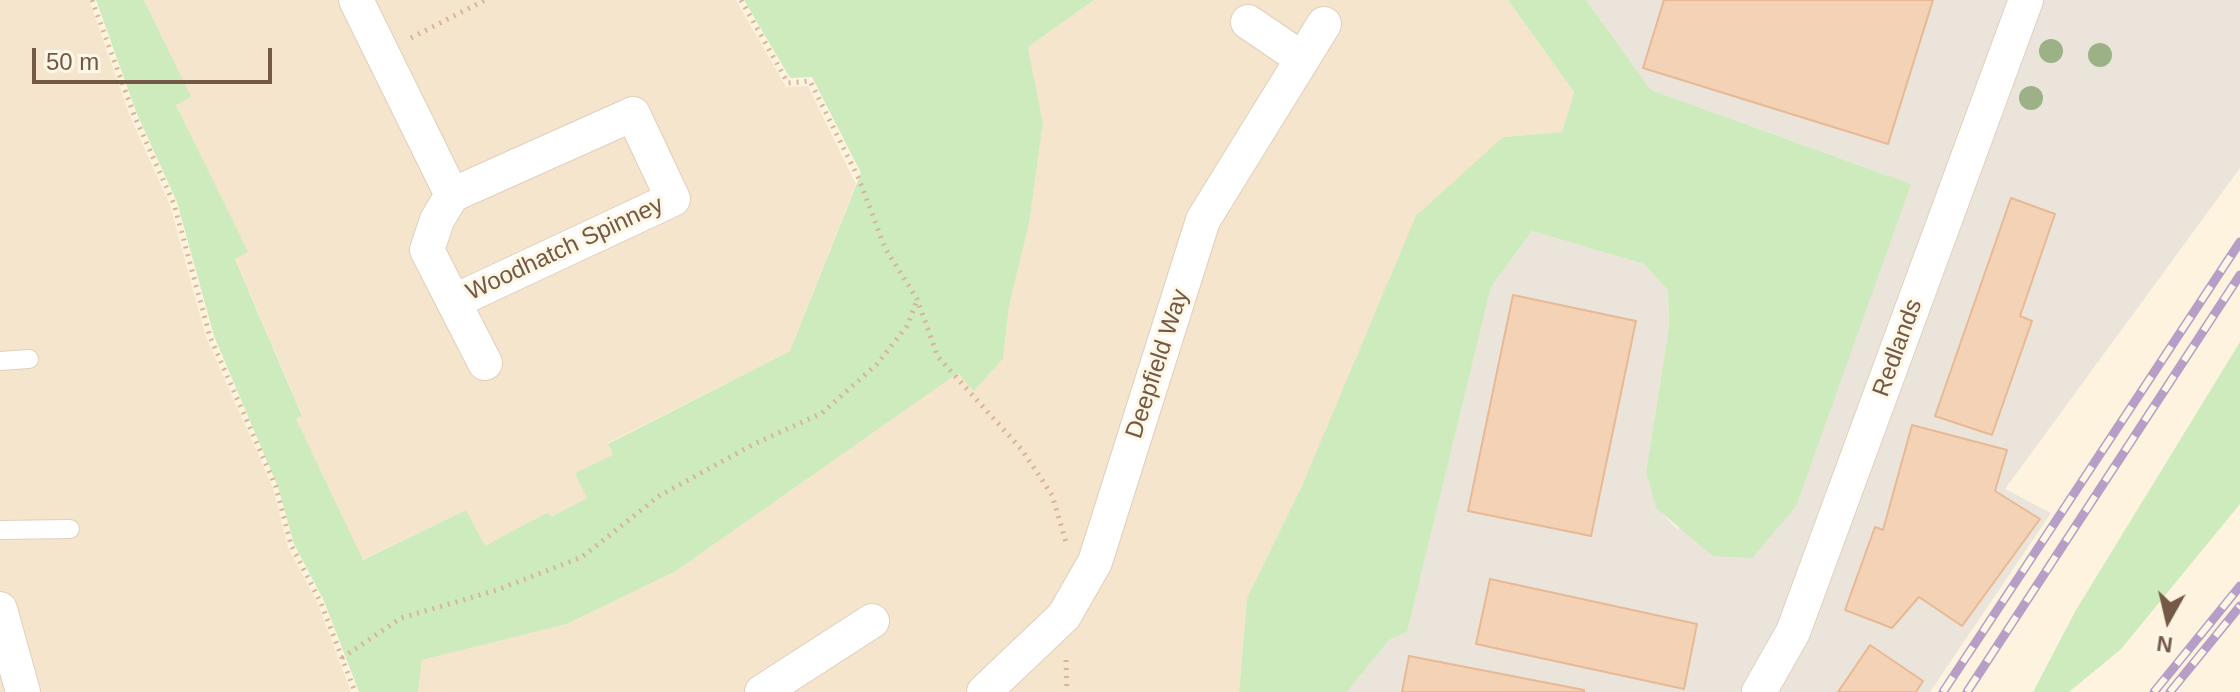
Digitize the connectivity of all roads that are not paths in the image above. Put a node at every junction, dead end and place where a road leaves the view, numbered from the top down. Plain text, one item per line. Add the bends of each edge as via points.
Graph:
1 (356, 0) edge
2 (2025, 0) edge
3 (1248, 22) dead end
4 (1324, 24) dead end
5 (1301, 58) junction
6 (452, 195) junction
7 (455, 301) junction
8 (29, 359) dead end
9 (0, 361) edge
10 (485, 363) dead end
11 (70, 529) dead end
12 (0, 530) edge
13 (0, 609) edge
14 (872, 621) dead end
15 (23, 692) edge
16 (762, 692) edge
17 (984, 692) edge
18 (1759, 692) edge

1 - 6 street
2 - 18 street, Redlands via 1793,632
3 - 5 street
4 - 5 street, Deepfield Way
5 - 17 street, Deepfield Way via 1203,220 1095,562 1064,616
6 - 7 street, Woodhatch Spinney via 427,250
6 - 7 street, Woodhatch Spinney via 633,114 673,199
7 - 10 street, Woodhatch Spinney
8 - 9 lane
11 - 12 lane
13 - 15 street
14 - 16 street

